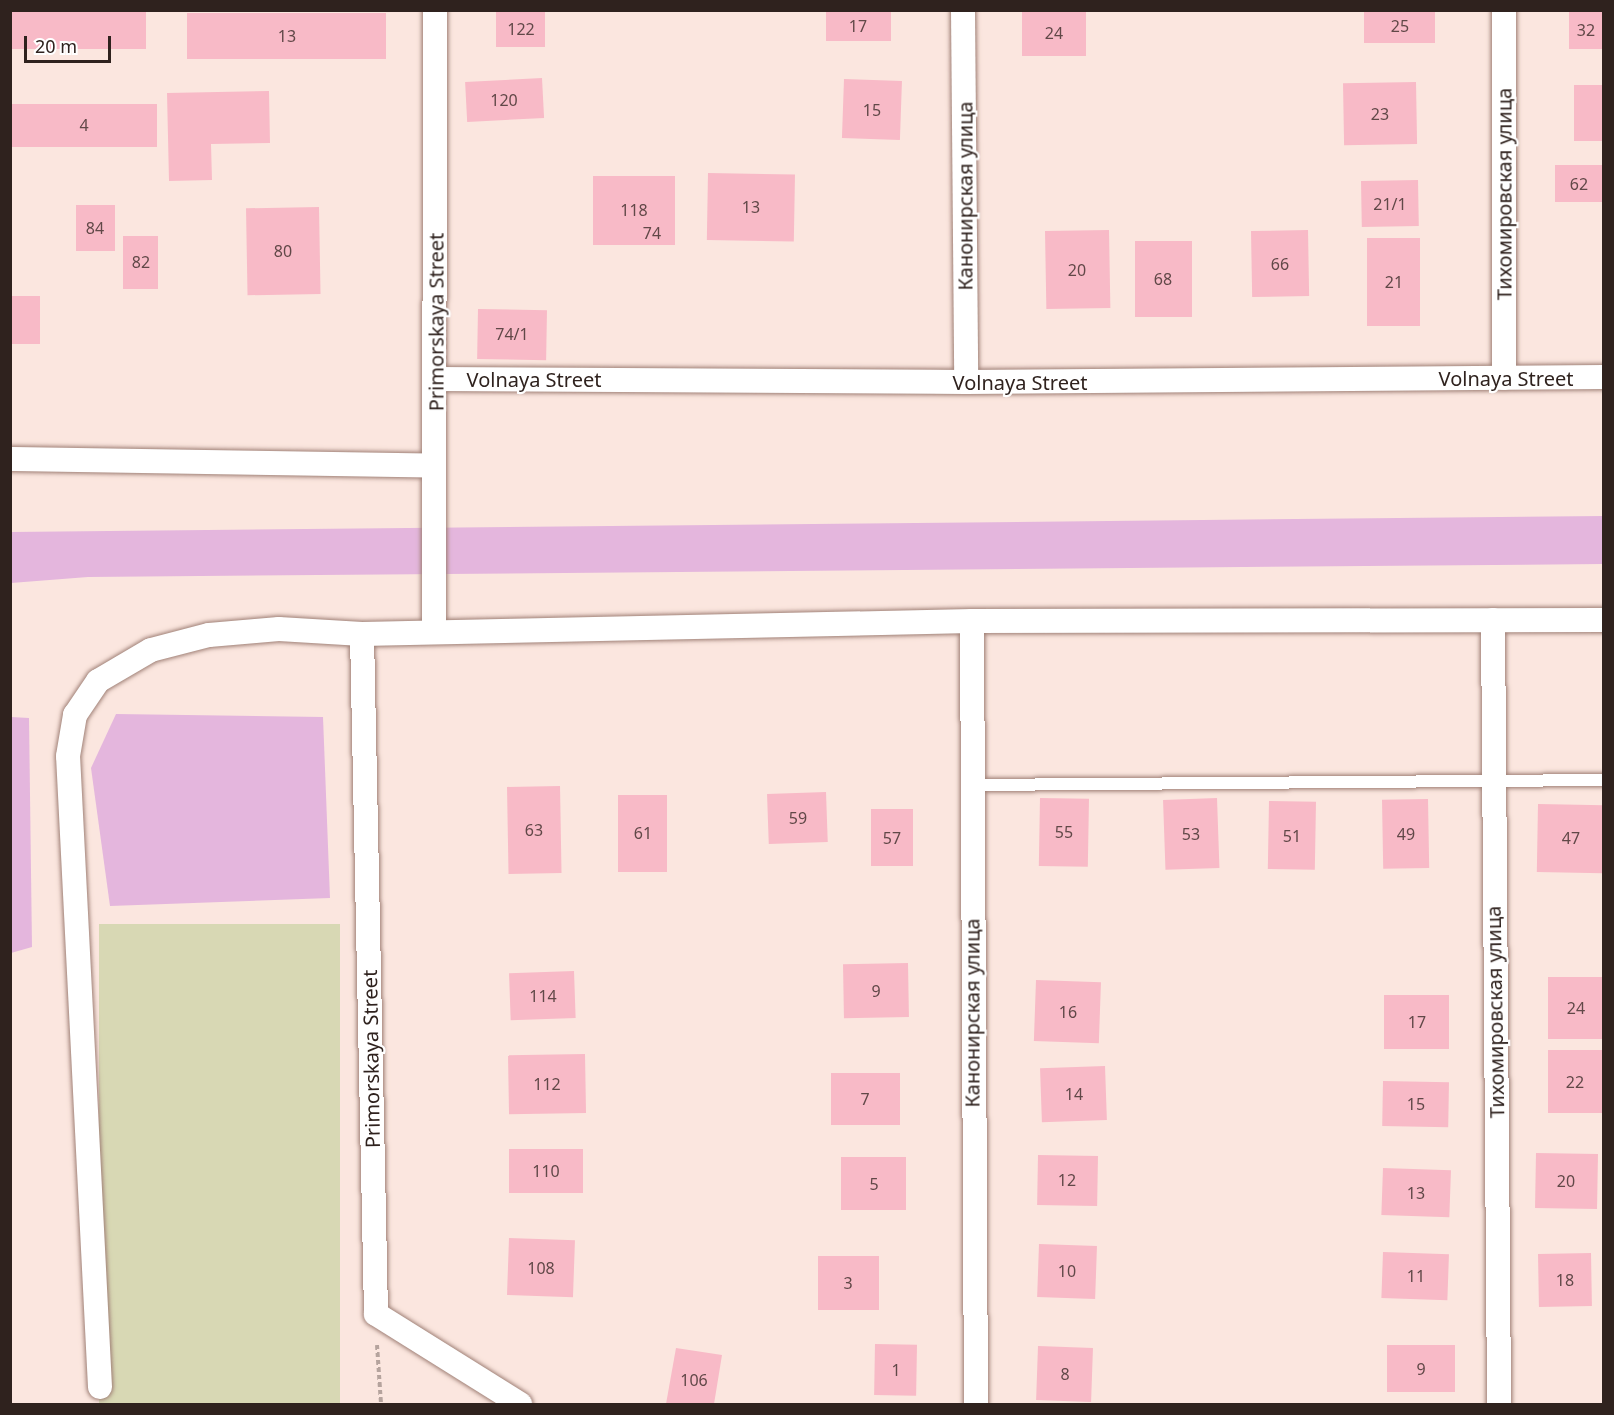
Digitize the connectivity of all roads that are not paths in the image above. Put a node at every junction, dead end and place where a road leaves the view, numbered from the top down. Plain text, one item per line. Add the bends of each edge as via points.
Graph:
1 (435, 10) edge
2 (963, 10) edge
3 (1504, 10) edge
4 (1604, 377) edge
5 (1504, 378) junction
6 (437, 379) junction
7 (966, 382) junction
8 (10, 459) edge
9 (433, 466) junction
10 (1493, 620) junction
11 (1604, 620) edge
12 (972, 621) junction
13 (434, 632) junction
14 (362, 634) junction
15 (1492, 780) junction
16 (1604, 780) edge
17 (971, 785) junction
18 (101, 1396) edge
19 (520, 1404) edge
20 (976, 1404) edge
21 (1499, 1404) edge

1 - 6 street, Primorskaya Street
2 - 7 street, Канонирская улица
3 - 5 street, Тихомировская улица
4 - 5 street, Volnaya Street
5 - 7 street, Volnaya Street
6 - 7 street, Volnaya Street
6 - 9 street, Primorskaya Street
8 - 9 street
9 - 13 street, Primorskaya Street
10 - 11 street
10 - 12 street
10 - 15 street, Тихомировская улица
12 - 13 street
12 - 17 street, Канонирская улица
13 - 14 street
14 - 18 street via 267,630 208,635 151,650 98,681 75,715 68,756
14 - 19 street, Primorskaya Street via 376,1314
15 - 16 lane
15 - 17 lane
15 - 21 street, Тихомировская улица
17 - 20 street, Канонирская улица

